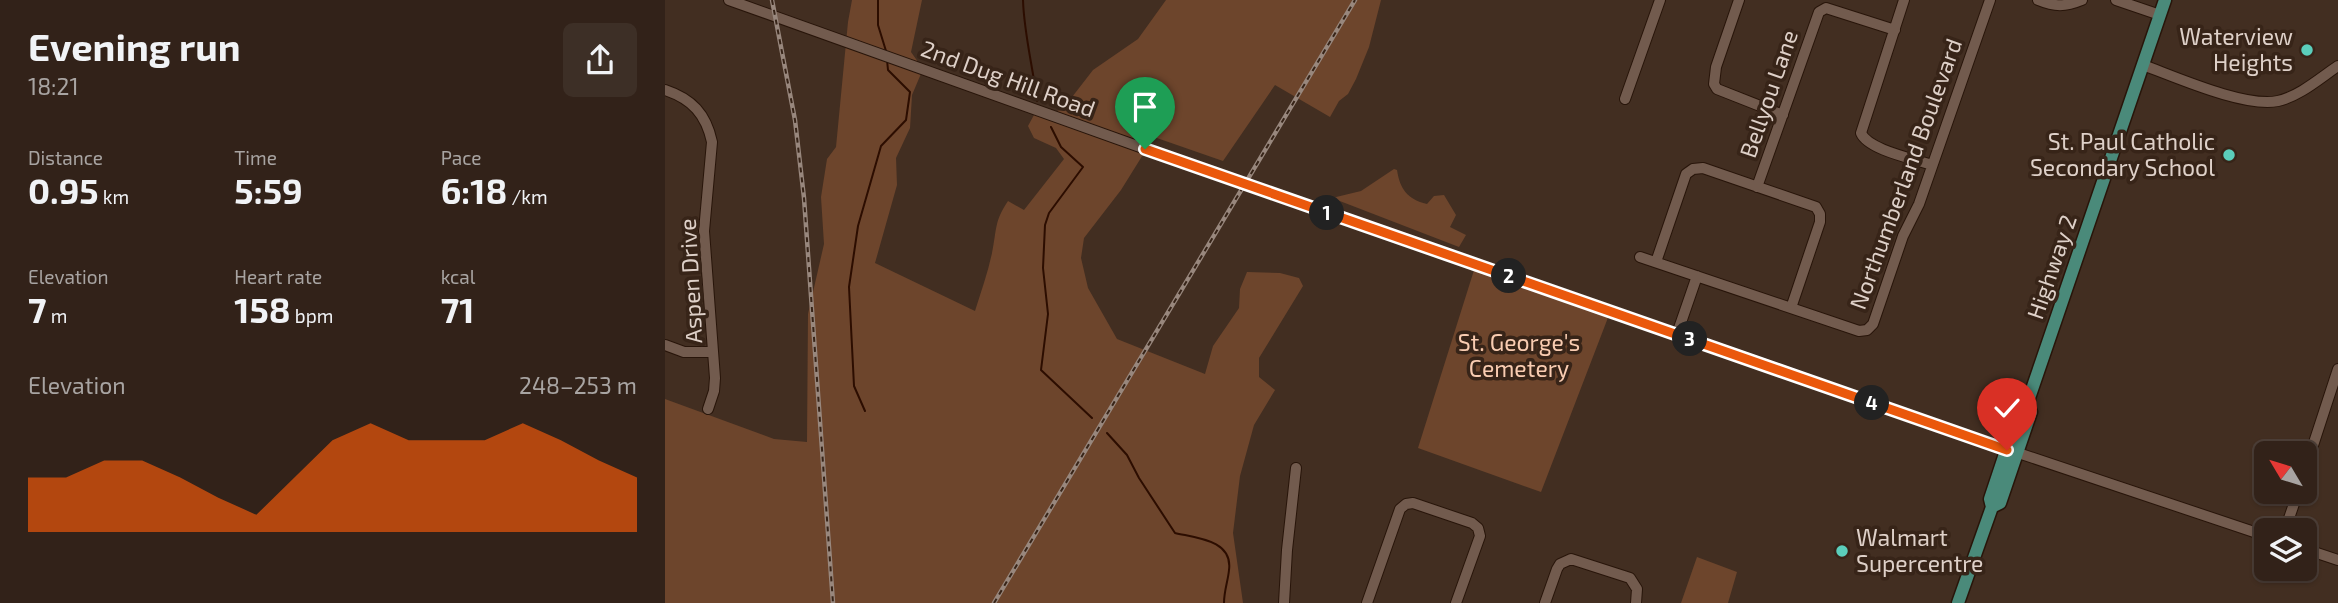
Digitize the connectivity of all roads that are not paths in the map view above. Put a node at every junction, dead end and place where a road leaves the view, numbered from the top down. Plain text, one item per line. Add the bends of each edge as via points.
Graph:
1 (729, 0) edge
2 (1660, 0) edge
3 (1739, 0) edge
4 (1903, 0) edge
5 (1990, 0) edge
6 (2038, 0) edge
7 (2082, 0) edge
8 (2116, 0) edge
9 (2165, 0) edge
10 (2160, 15) junction
11 (1895, 30) junction
12 (2143, 65) junction
13 (2338, 66) edge
14 (665, 90) edge
15 (1625, 99) dead end
16 (1783, 115) junction
17 (1932, 165) junction
18 (1757, 187) junction
19 (1640, 257) dead end
20 (1655, 262) junction
21 (1697, 276) junction
22 (1791, 308) junction
23 (1677, 334) junction
24 (665, 345) edge
25 (713, 352) junction
26 (2338, 369) edge
27 (708, 409) dead end
28 (2314, 441) edge
29 (2012, 452) junction
30 (1296, 468) dead end
31 (2254, 532) edge
32 (2317, 553) edge
33 (2338, 560) edge
34 (1284, 603) edge
35 (1367, 603) edge
36 (1456, 603) edge
37 (1545, 603) edge
38 (1636, 603) edge
39 (1958, 603) edge

1 - 23 street, 2nd Dug Hill Road
2 - 15 street
3 - 16 street via 1714,84
4 - 11 street
5 - 17 street, Northumberland Boulevard
6 - 7 street via 2055,7
8 - 10 street
9 - 10 main road, Highway 2
10 - 12 main road, Highway 2
11 - 16 street, Bellyou Lane via 1822,8
11 - 17 street via 1861,133 1874,146
12 - 13 street via 2259,102 2275,102 2298,93
12 - 29 main road, Highway 2 via 2027,404 2031,412
14 - 25 street, Aspen Drive via 696,106 712,142 704,231
16 - 18 street, Bellyou Lane
17 - 22 street, Northumberland Boulevard via 1873,324 1859,331
18 - 20 street via 1703,169 1686,174
18 - 22 street via 1816,208 1820,214
19 - 20 street, Northumberland Boulevard
20 - 21 street, Northumberland Boulevard
21 - 22 street, Northumberland Boulevard
21 - 23 street
23 - 29 street, 2nd Dug Hill Road
24 - 25 street via 684,352
25 - 27 street, Aspen Drive via 714,391
26 - 28 street
29 - 31 street, 2nd Dug Hill Road
29 - 39 main road, Highway 2 via 2000,503 1992,507
30 - 34 street
32 - 33 street
35 - 36 street via 1401,509 1413,503 1478,528 1480,536
37 - 38 street via 1557,569 1571,559 1630,579 1637,589

